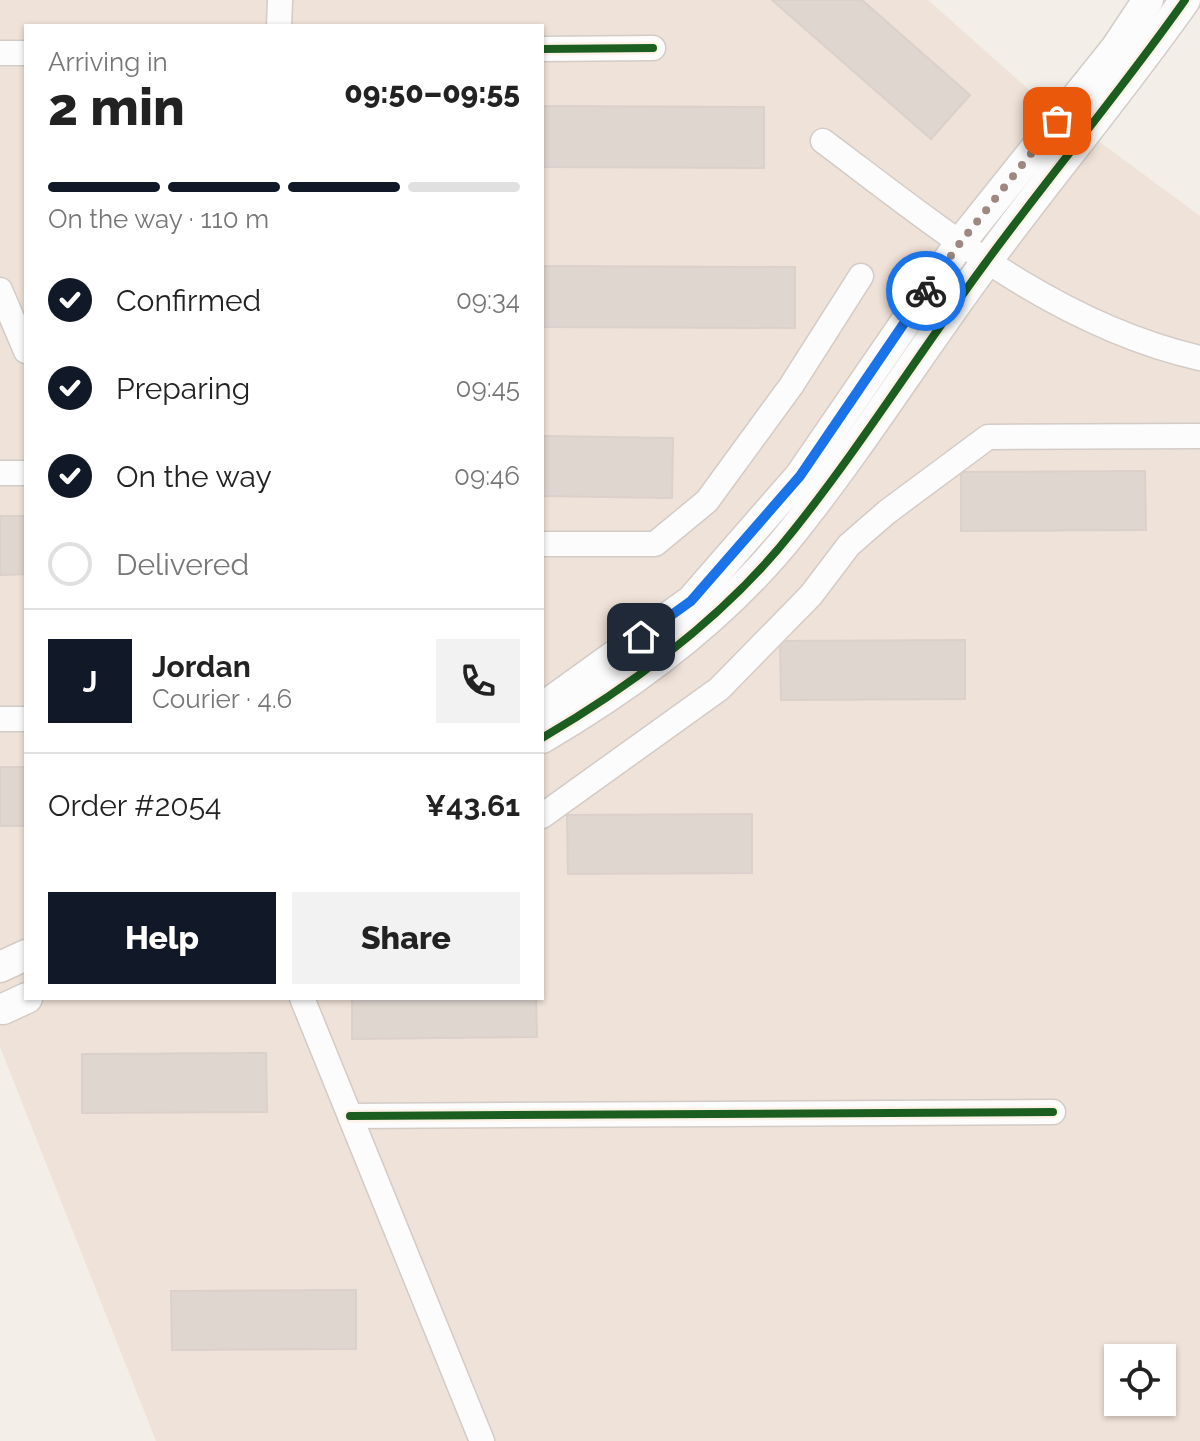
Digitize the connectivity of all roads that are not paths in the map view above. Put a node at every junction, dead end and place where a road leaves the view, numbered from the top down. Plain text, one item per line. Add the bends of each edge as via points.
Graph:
1 (280, 0) edge
2 (1148, 0) edge
3 (1185, 0) edge
4 (279, 24) edge
5 (653, 48) dead end
6 (544, 49) edge
7 (0, 53) edge
8 (24, 53) edge
9 (823, 141) dead end
10 (960, 243) junction
11 (985, 263) junction
12 (861, 276) dead end
13 (0, 290) edge
14 (24, 346) edge
15 (1200, 358) edge
16 (1200, 436) edge
17 (0, 473) edge
18 (24, 473) edge
19 (544, 544) edge
20 (544, 707) edge
21 (0, 719) edge
22 (24, 719) edge
23 (544, 737) edge
24 (544, 815) edge
25 (24, 956) edge
26 (0, 967) edge
27 (303, 1000) edge
28 (1053, 1112) dead end
29 (350, 1116) junction
30 (482, 1441) edge

1 - 4 street
2 - 10 street via 1116,48
3 - 11 street
5 - 6 street
7 - 8 street
9 - 10 street
10 - 11 street
10 - 20 street via 800,476 691,601
11 - 15 street via 1035,293 1161,349
11 - 23 street via 793,532 736,594 672,649
12 - 19 street via 791,386 707,501 655,544
13 - 14 street
16 - 24 street via 988,437 849,545 811,595 719,689
17 - 18 street
21 - 22 street
25 - 26 street
27 - 29 street
28 - 29 street
29 - 30 street

